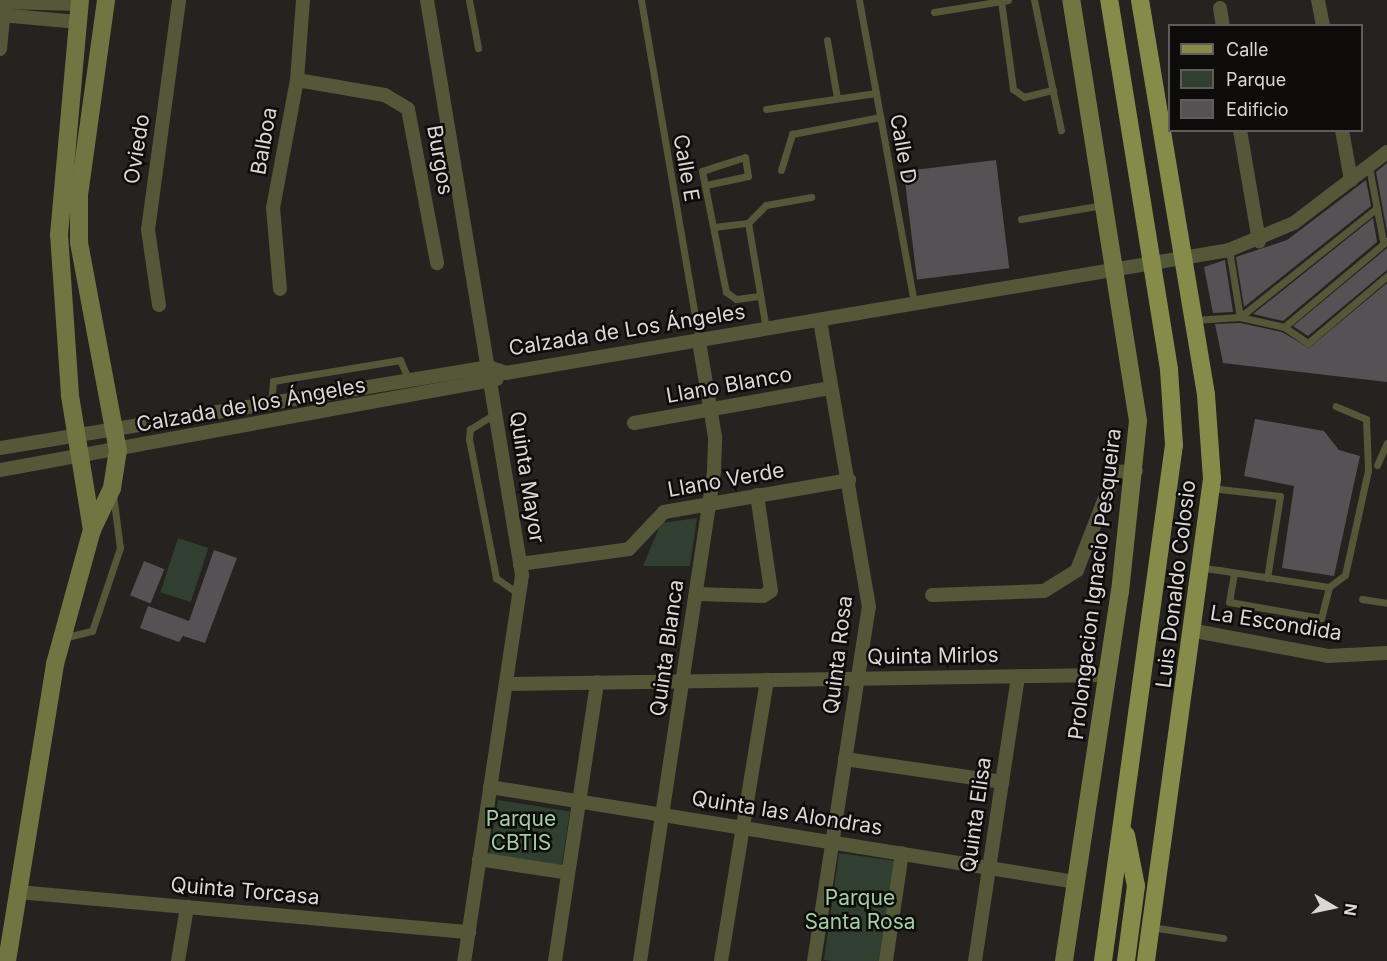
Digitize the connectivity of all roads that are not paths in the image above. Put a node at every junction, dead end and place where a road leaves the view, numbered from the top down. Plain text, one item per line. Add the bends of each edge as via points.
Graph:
1 (106, 0) edge
2 (179, 0) edge
3 (303, 0) edge
4 (427, 0) edge
5 (469, 0) edge
6 (641, 0) edge
7 (859, 0) edge
8 (1034, 0) edge
9 (1071, 0) edge
10 (1109, 0) edge
11 (1140, 0) edge
12 (1318, 0) edge
13 (3, 1) edge
14 (1004, 1) edge
15 (1220, 8) dead end
16 (80, 9) edge
17 (934, 12) dead end
18 (2, 16) edge
19 (1222, 24) edge
20 (1323, 24) edge
21 (827, 40) dead end
22 (478, 48) dead end
23 (0, 49) edge
24 (75, 65) junction
25 (98, 69) junction
26 (297, 80) junction
27 (1053, 90) junction
28 (876, 93) junction
29 (837, 99) junction
30 (766, 109) dead end
31 (880, 117) junction
32 (1061, 130) dead end
33 (1240, 132) edge
34 (1342, 132) edge
35 (1387, 152) edge
36 (1369, 166) junction
37 (781, 170) dead end
38 (1351, 180) junction
39 (706, 186) junction
40 (811, 197) dead end
41 (1106, 204) junction
42 (1377, 208) junction
43 (1021, 219) dead end
44 (748, 223) junction
45 (714, 227) junction
46 (1259, 241) junction
47 (1385, 241) edge
48 (1229, 250) junction
49 (1185, 259) junction
50 (437, 263) dead end
51 (1152, 264) junction
52 (1117, 270) junction
53 (1387, 276) edge
54 (280, 289) dead end
55 (760, 296) junction
56 (914, 304) junction
57 (159, 305) dead end
58 (1240, 317) junction
59 (820, 320) junction
60 (1194, 320) junction
61 (1284, 327) junction
62 (766, 329) junction
63 (699, 340) junction
64 (489, 367) junction
65 (506, 373) junction
66 (409, 380) junction
67 (491, 383) junction
68 (831, 388) junction
69 (272, 404) junction
70 (1336, 406) dead end
71 (710, 410) junction
72 (495, 413) junction
73 (634, 423) dead end
74 (115, 430) junction
75 (76, 437) junction
76 (1387, 443) edge
77 (0, 448) edge
78 (118, 451) junction
79 (79, 459) junction
80 (1377, 465) junction
81 (1387, 465) edge
82 (0, 470) edge
83 (1368, 470) junction
84 (1136, 471) junction
85 (849, 480) junction
86 (112, 488) junction
87 (1211, 488) junction
88 (757, 495) junction
89 (710, 502) junction
90 (92, 530) junction
91 (520, 564) junction
92 (1203, 568) junction
93 (1234, 573) junction
94 (1267, 578) junction
95 (1329, 587) junction
96 (696, 594) junction
97 (520, 595) junction
98 (932, 595) dead end
99 (1362, 598) dead end
100 (1387, 603) edge
101 (1195, 631) junction
102 (60, 638) junction
103 (1387, 653) edge
104 (1108, 675) junction
105 (1018, 676) junction
106 (858, 679) junction
107 (684, 680) junction
108 (767, 680) junction
109 (597, 682) junction
110 (507, 684) junction
111 (845, 759) junction
112 (1002, 782) junction
113 (490, 788) junction
114 (579, 802) junction
115 (664, 815) junction
116 (1124, 825) junction
117 (743, 828) junction
118 (832, 842) junction
119 (902, 853) junction
120 (479, 859) junction
121 (989, 867) junction
122 (568, 873) junction
123 (1076, 882) junction
124 (18, 892) junction
125 (186, 908) junction
126 (1151, 927) junction
127 (469, 932) junction
128 (1223, 938) dead end
129 (7, 961) edge
130 (178, 961) edge
131 (464, 961) edge
132 (555, 961) edge
133 (640, 961) edge
134 (721, 961) edge
135 (814, 961) edge
136 (886, 961) edge
137 (975, 961) edge
138 (1064, 961) edge
139 (1103, 961) edge
140 (1126, 961) edge
141 (1146, 961) edge

1 - 25 street
2 - 57 street, Oviedo via 148,230
3 - 26 street, Balboa
4 - 64 street, Quinta Mayor
5 - 22 lane
6 - 63 lane, Calle E
7 - 28 lane, Calle D
8 - 27 lane
9 - 41 street, Prolongacion Ignacio Pesqueira
10 - 51 main road, Luis Donaldo Colosio
11 - 49 main road, Luis Donaldo Colosio
12 - 20 street
13 - 16 street
13 - 18 street
14 - 17 lane
14 - 27 lane via 1013,90 1024,97
15 - 19 street
16 - 18 street
16 - 24 street
18 - 23 street
21 - 29 lane
24 - 25 street
24 - 75 street via 59,235
25 - 74 street via 78,195 78,243 92,336
26 - 50 street, Burgos via 386,95 408,109
26 - 54 street, Balboa via 273,208
27 - 32 lane
28 - 29 lane
28 - 31 lane, Calle D
29 - 30 lane
31 - 37 lane via 792,134
31 - 56 lane, Calle D
33 - 46 street
34 - 38 street
35 - 36 street, Calzada de Los Ángeles
36 - 38 street, Calzada de Los Ángeles
36 - 42 lane
38 - 46 street, Calzada de Los Ángeles via 1294,223
39 - 39 lane via 703,168 745,157 748,176
39 - 45 lane
40 - 44 lane via 766,205
41 - 43 lane
41 - 52 street, Prolongacion Ignacio Pesqueira
42 - 47 lane
42 - 58 lane
44 - 45 lane
44 - 55 lane
45 - 55 lane via 726,292 736,299
46 - 48 street, Calzada de Los Ángeles
47 - 61 lane
48 - 49 street, Calzada de Los Ángeles
48 - 58 lane
49 - 51 street, Calzada de Los Ángeles
49 - 60 main road, Luis Donaldo Colosio
51 - 52 street, Calzada de Los Ángeles
51 - 116 main road, Luis Donaldo Colosio via 1174,445
52 - 56 street, Calzada de Los Ángeles
52 - 84 street, Prolongacion Ignacio Pesqueira via 1136,395
53 - 61 lane via 1308,343
55 - 62 lane
56 - 59 street, Calzada de Los Ángeles
58 - 60 lane
58 - 61 lane
59 - 62 street, Calzada de Los Ángeles
59 - 68 street, Quinta Rosa
60 - 87 main road, Luis Donaldo Colosio via 1211,436
62 - 63 street, Calzada de Los Ángeles
63 - 65 street, Calzada de Los Ángeles
63 - 71 street, Quinta Blanca
64 - 65 street, Calzada de Los Ángeles
64 - 66 street, Calzada de Los Ángeles
64 - 67 street, Quinta Mayor
65 - 67 street, Calzada de los Ángeles
66 - 69 street, Calzada de Los Ángeles
66 - 69 lane via 400,360 273,381
67 - 72 street, Quinta Mayor
67 - 78 street, Calzada de los Ángeles
68 - 71 street, Llano Blanco
68 - 85 street, Quinta Rosa
69 - 74 street, Calzada de Los Ángeles
70 - 83 lane via 1366,419
71 - 73 street, Llano Blanco
71 - 89 street, Quinta Blanca via 715,456
72 - 91 street, Quinta Mayor
72 - 97 lane via 470,429 469,439 496,578
74 - 75 street, Calzada de Los Ángeles
74 - 78 street
75 - 77 street
75 - 79 street
76 - 80 lane
78 - 79 street, Calzada de los Ángeles
78 - 86 street
79 - 82 street, Calzada de los Ángeles
79 - 90 street
80 - 81 lane
80 - 83 lane
83 - 95 lane via 1345,575
84 - 98 street via 1114,472 1077,570 1044,591
84 - 104 street, Prolongacion Ignacio Pesqueira
85 - 88 street, Llano Verde
85 - 106 street, Quinta Rosa via 869,597
86 - 90 street
86 - 102 lane via 120,548 92,631
87 - 92 main road, Luis Donaldo Colosio
87 - 94 lane via 1280,496
88 - 89 street, Llano Verde
88 - 96 street via 771,591 763,596
89 - 91 street, Llano Verde via 659,514 628,549
89 - 96 street, Quinta Blanca
90 - 102 street
91 - 97 street, Quinta Mayor
92 - 93 lane
92 - 101 main road, Luis Donaldo Colosio
93 - 94 lane
93 - 95 lane via 1229,602 1321,618
94 - 95 lane
96 - 107 street, Quinta Blanca
97 - 110 street, Quinta Mayor
99 - 100 lane
101 - 103 street, La Escondida via 1328,656
101 - 126 main road, Luis Donaldo Colosio
102 - 124 street
104 - 105 street, Quinta Mirlos
104 - 123 street, Prolongacion Ignacio Pesqueira
105 - 106 street, Quinta Mirlos
105 - 112 street, Quinta Elisa
106 - 108 street, Quinta Mirlos
106 - 111 street, Quinta Rosa
107 - 108 street, Quinta Mirlos
107 - 109 street, Quinta Mirlos
107 - 115 street, Quinta Blanca
108 - 117 street
109 - 110 street, Quinta Mirlos
109 - 114 street
110 - 113 street, Quinta Mayor
111 - 112 street
111 - 118 street, Quinta Rosa
112 - 121 street, Quinta Elisa
113 - 114 street, Quinta las Alondras
113 - 120 street, Quinta Mayor
114 - 115 street, Quinta las Alondras
114 - 122 street
115 - 117 street, Quinta las Alondras
115 - 133 street, Quinta Blanca
116 - 139 main road, Luis Donaldo Colosio
116 - 140 main road via 1136,886
117 - 118 street, Quinta las Alondras
117 - 134 street
118 - 119 street, Quinta las Alondras
118 - 135 street, Quinta Rosa
119 - 121 street, Quinta las Alondras
119 - 136 street
120 - 122 street
120 - 127 street, Quinta Mayor
121 - 123 street, Quinta las Alondras
121 - 137 street, Quinta Elisa
122 - 132 street
123 - 138 street, Prolongacion Ignacio Pesqueira
124 - 125 street, Quinta Torcasa
124 - 129 street
125 - 127 street, Quinta Torcasa
125 - 130 street
126 - 128 lane
126 - 141 main road, Luis Donaldo Colosio
127 - 131 street, Quinta Mayor

